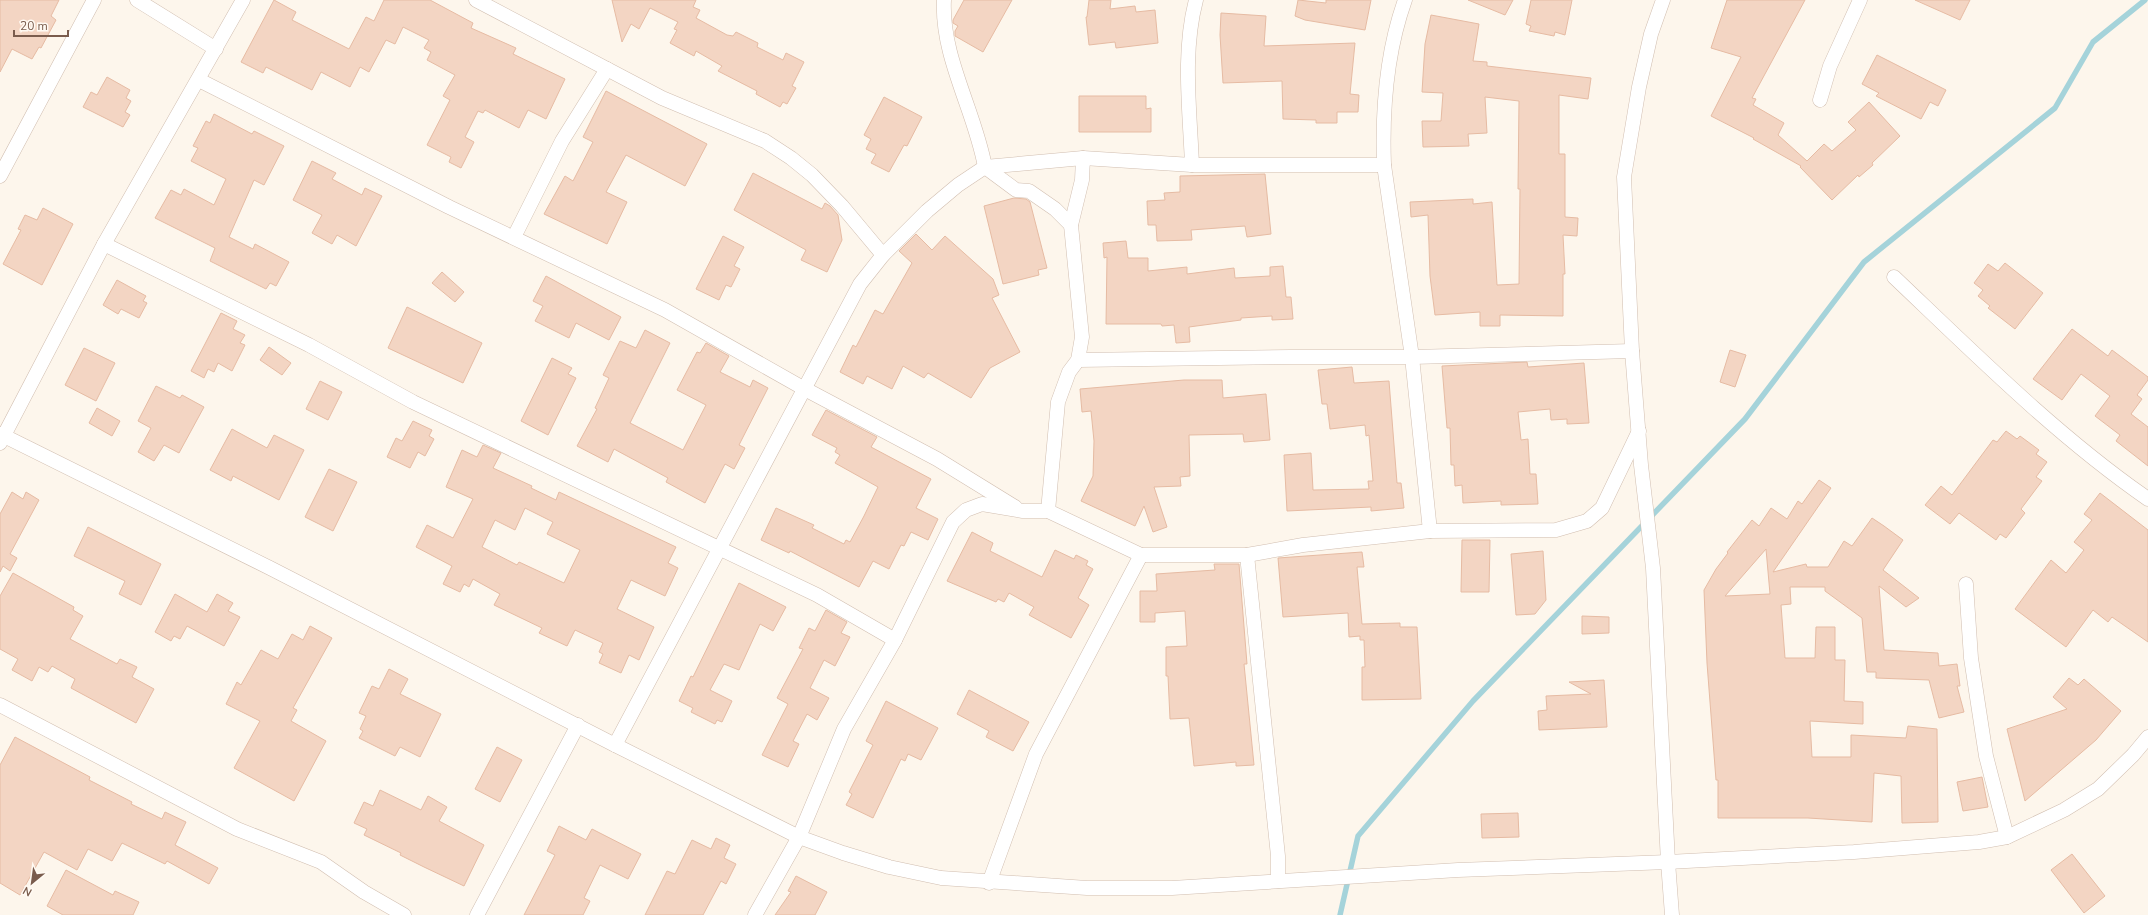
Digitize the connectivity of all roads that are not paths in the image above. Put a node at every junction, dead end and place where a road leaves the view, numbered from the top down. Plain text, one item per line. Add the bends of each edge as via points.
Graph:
1 (94, 0) edge
2 (137, 0) edge
3 (243, 0) edge
4 (476, 0) edge
5 (944, 0) edge
6 (1196, 0) edge
7 (1405, 0) edge
8 (1663, 0) edge
9 (1860, 0) edge
10 (216, 49) junction
11 (607, 69) junction
12 (199, 80) junction
13 (1820, 100) dead end
14 (1083, 158) junction
15 (1192, 165) junction
16 (1384, 165) junction
17 (985, 167) junction
18 (0, 176) edge
19 (1071, 225) junction
20 (514, 237) junction
21 (104, 244) junction
22 (883, 255) junction
23 (1894, 277) dead end
24 (1632, 351) junction
25 (1412, 357) junction
26 (1078, 360) junction
27 (803, 388) junction
28 (1639, 431) junction
29 (1, 438) edge
30 (2148, 499) edge
31 (1023, 511) junction
32 (1048, 511) junction
33 (1430, 531) junction
34 (721, 548) junction
35 (1141, 555) junction
36 (1247, 555) junction
37 (1966, 584) dead end
38 (895, 640) junction
39 (0, 705) edge
40 (578, 725) junction
41 (2148, 737) edge
42 (615, 745) junction
43 (799, 836) junction
44 (2007, 837) junction
45 (1668, 862) junction
46 (1278, 881) junction
47 (989, 883) junction
48 (404, 915) edge
49 (477, 915) edge
50 (755, 915) edge
51 (1672, 915) edge

1 - 18 street
2 - 10 street
3 - 10 street
4 - 11 street
5 - 17 street via 943,18 947,42 980,141
6 - 15 street via 1190,24 1188,56
7 - 16 street via 1395,28 1388,61 1383,135
8 - 24 street via 1647,49 1624,177
9 - 13 street via 1830,66
10 - 12 street
11 - 20 street via 562,141
11 - 22 street via 662,98 745,131 792,158 842,206
12 - 20 street via 442,204
12 - 21 street via 158,146
14 - 15 street
14 - 17 street
14 - 19 street via 1082,180
15 - 16 street
16 - 25 street
17 - 19 street via 1016,190 1029,191 1055,209
17 - 22 street via 927,211
19 - 26 street via 1082,337
20 - 27 street via 665,310
21 - 29 street
21 - 34 street via 309,345 413,402
22 - 27 street via 860,284
23 - 30 street via 2073,441
24 - 25 street
24 - 28 street
25 - 26 street via 1291,356
25 - 33 street
26 - 32 street via 1062,386 1058,402
27 - 31 street via 937,460
27 - 34 street
28 - 33 street via 1609,496 1598,512 1587,521 1556,530
28 - 45 street via 1650,538
29 - 40 street via 270,568
31 - 32 street
31 - 38 street via 982,504 966,510 953,522
32 - 35 street
33 - 36 street via 1303,545
34 - 38 street via 817,595
34 - 42 street
35 - 36 street
35 - 47 street via 1036,754
36 - 46 street via 1278,856
37 - 44 street via 1970,658 1986,756
38 - 43 street via 844,729
39 - 48 street via 237,829 321,862
40 - 42 street
40 - 49 street
41 - 44 street via 2134,755 2098,789 2064,810
42 - 43 street
43 - 47 street via 889,867 941,878
43 - 50 street
44 - 45 street via 1979,842 1854,852
45 - 46 street
45 - 51 street
46 - 47 street via 1172,888 1087,888

